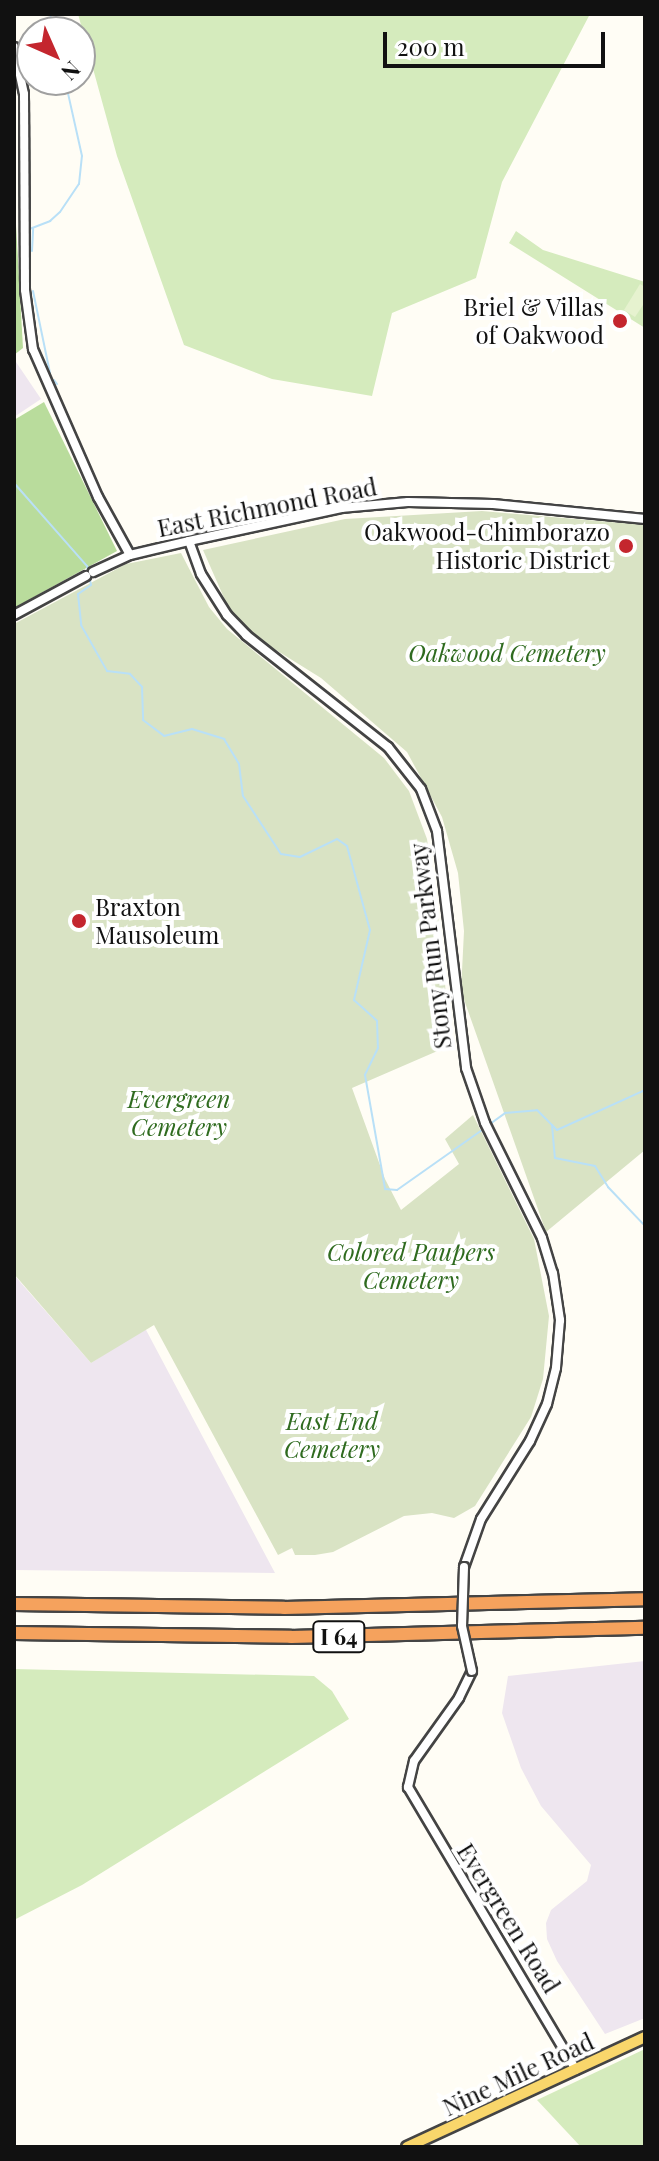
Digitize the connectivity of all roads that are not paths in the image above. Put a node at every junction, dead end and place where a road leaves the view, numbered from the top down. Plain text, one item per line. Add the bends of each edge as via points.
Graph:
1 (14, 47) edge
2 (645, 519) edge
3 (189, 541) junction
4 (130, 555) junction
5 (14, 615) edge
6 (645, 1599) edge
7 (14, 1604) edge
8 (645, 1628) edge
9 (14, 1633) edge
10 (408, 1787) joint
11 (645, 2037) edge
12 (576, 2070) junction
13 (407, 2147) edge

1 - 4 street via 24,94 26,312 37,364
2 - 3 street, East Richmond Road via 493,504 408,502 341,508
3 - 4 street, East Richmond Road
3 - 10 street, Stony Run Parkway, bridge via 211,593 236,625 388,747 421,789 437,831 444,873 460,1039 485,1123 542,1238 553,1273 560,1320 552,1385 530,1441 474,1534 464,1567 462,1626 472,1671 414,1761
4 - 5 street, East Richmond Road
6 - 7 highway, I 64 via 374,1608
8 - 9 highway, I 64 via 291,1637
10 - 12 street, Evergreen Road
11 - 12 main road, Nine Mile Road
12 - 13 main road, Nine Mile Road

